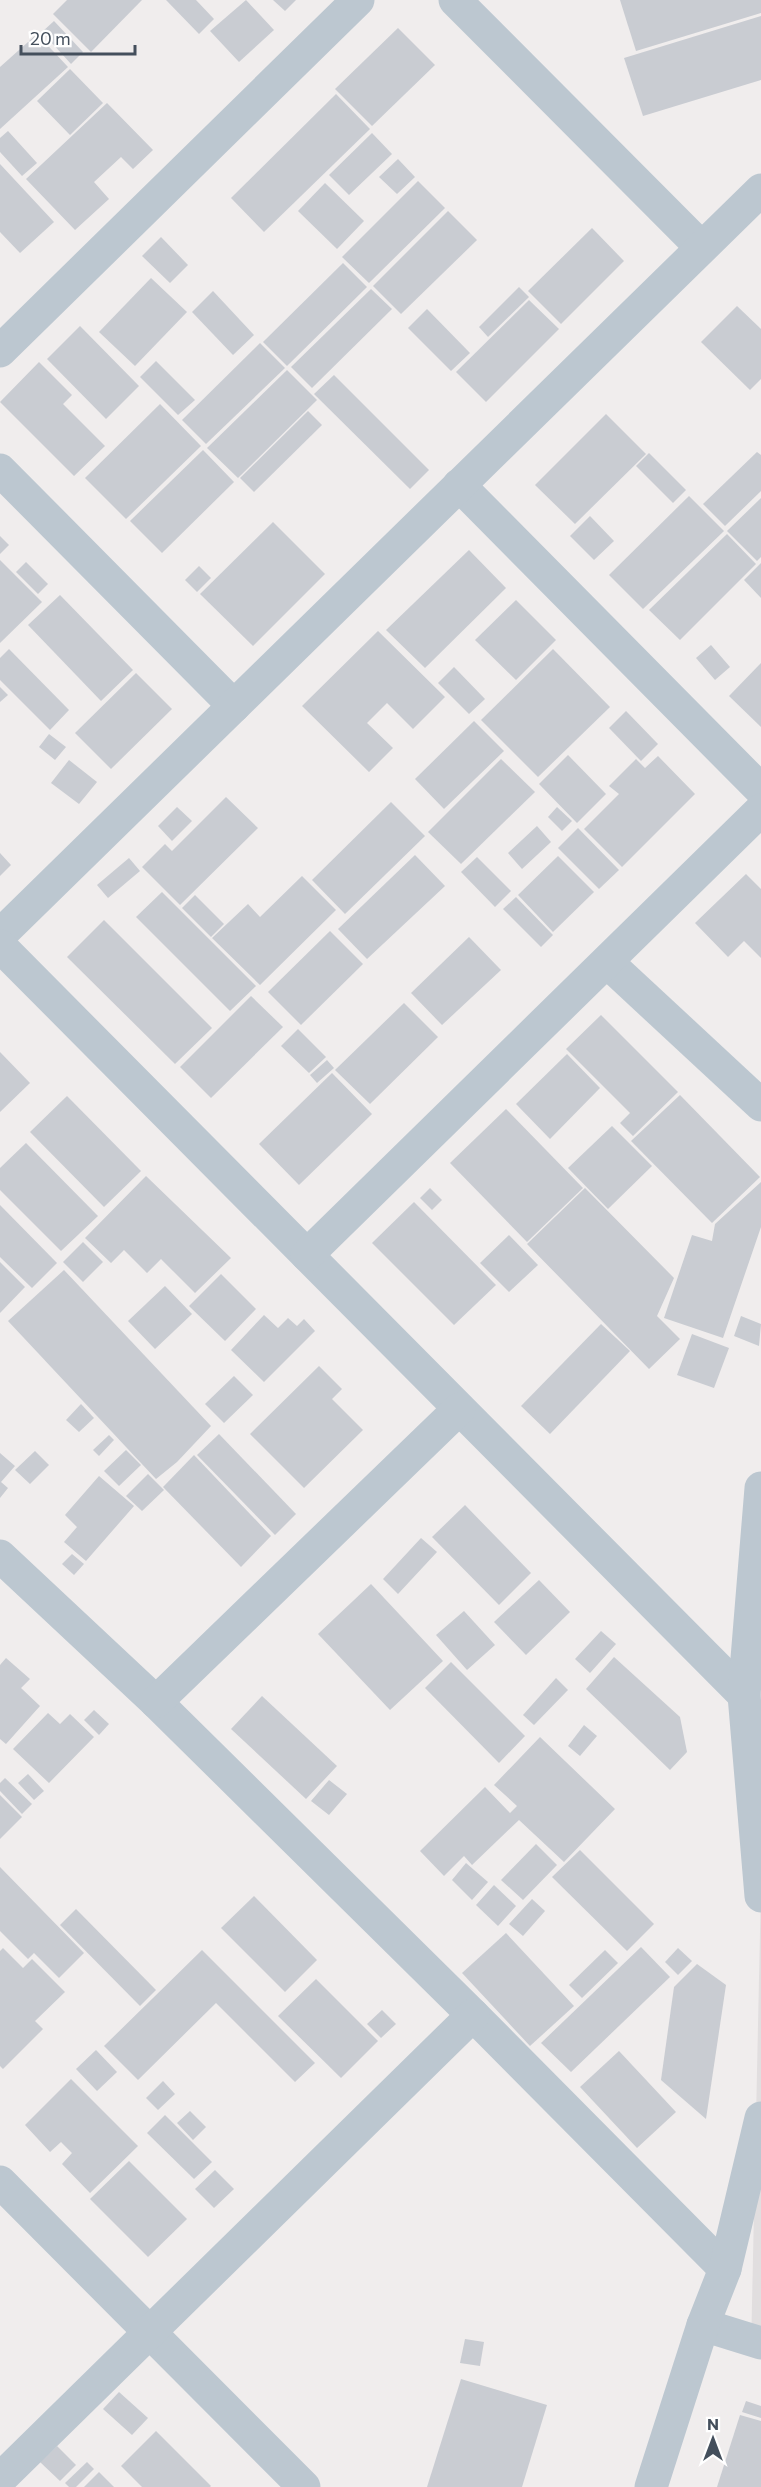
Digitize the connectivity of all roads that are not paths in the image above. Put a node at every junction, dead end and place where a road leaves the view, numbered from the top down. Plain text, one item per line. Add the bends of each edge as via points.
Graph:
1 (358, 0) edge
2 (455, 0) edge
3 (761, 190) edge
4 (701, 247) junction
5 (0, 351) edge
6 (0, 470) edge
7 (459, 485) junction
8 (234, 706) junction
9 (761, 790) edge
10 (761, 810) edge
11 (0, 935) edge
12 (0, 946) edge
13 (607, 962) junction
14 (761, 1105) edge
15 (307, 1255) junction
16 (459, 1409) junction
17 (761, 1488) edge
18 (0, 1556) edge
19 (744, 1695) junction
20 (156, 1702) junction
21 (761, 1896) edge
22 (473, 2015) junction
23 (761, 2118) edge
24 (0, 2182) edge
25 (725, 2269) junction
26 (704, 2325) junction
27 (150, 2332) junction
28 (761, 2343) edge
29 (0, 2479) edge
30 (304, 2487) edge
31 (651, 2487) edge

1 - 5 street
2 - 4 street
3 - 4 street
4 - 7 street
6 - 8 street
7 - 8 street
7 - 9 street
8 - 11 street
10 - 13 street
12 - 15 street
13 - 14 street
13 - 15 street
15 - 16 street
16 - 19 street
16 - 20 street
17 - 19 street
18 - 20 street
19 - 21 street
20 - 22 street
22 - 25 street
22 - 27 street
23 - 25 street
24 - 27 street
25 - 26 street
26 - 28 street
26 - 31 street
27 - 29 street
27 - 30 street

